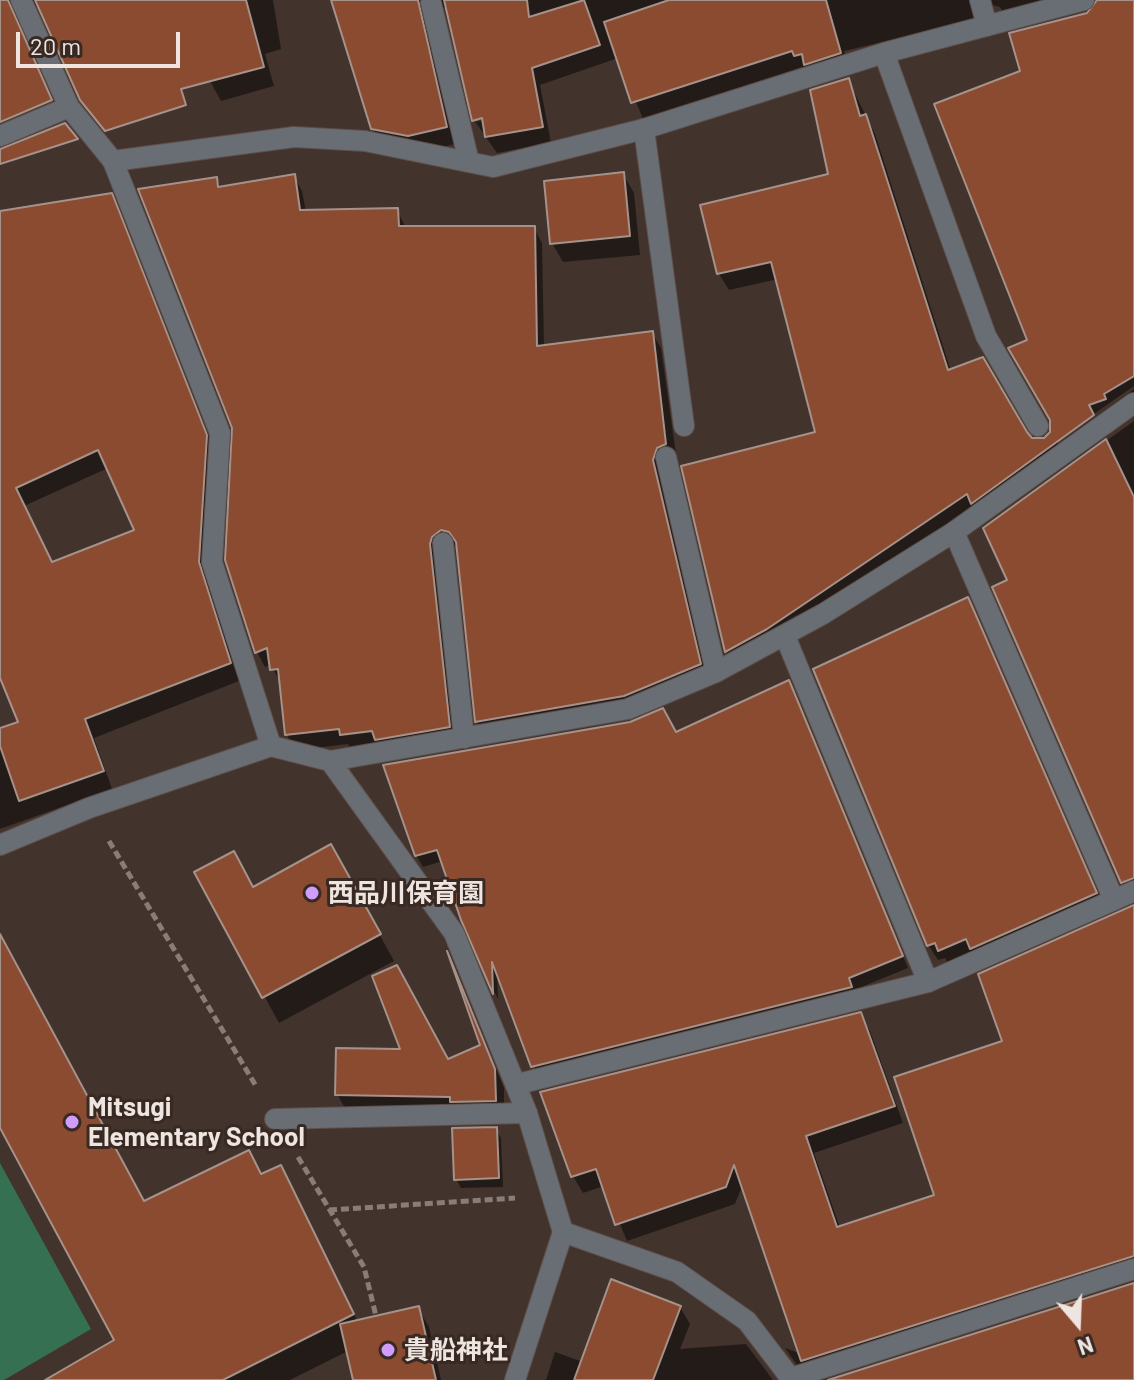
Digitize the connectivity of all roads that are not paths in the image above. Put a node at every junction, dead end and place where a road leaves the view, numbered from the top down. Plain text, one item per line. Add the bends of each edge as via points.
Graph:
1 (21, 0) edge
2 (980, 0) edge
3 (1084, 0) edge
4 (431, 3) dead end
5 (987, 26) junction
6 (884, 53) junction
7 (69, 107) junction
8 (644, 129) junction
9 (0, 136) edge
10 (113, 161) junction
11 (469, 162) junction
12 (1134, 403) edge
13 (684, 426) dead end
14 (1038, 426) dead end
15 (666, 457) dead end
16 (954, 532) junction
17 (443, 543) dead end
18 (785, 636) junction
19 (716, 672) junction
20 (464, 738) junction
21 (271, 746) junction
22 (330, 761) junction
23 (0, 845) edge
24 (1134, 891) edge
25 (1114, 900) junction
26 (928, 982) junction
27 (518, 1084) junction
28 (527, 1113) junction
29 (275, 1119) road end
30 (563, 1232) junction
31 (1134, 1269) edge
32 (792, 1379) edge
33 (515, 1380) edge

1 - 7 street
2 - 5 street
3 - 5 street
4 - 11 street
5 - 6 street
6 - 8 street
6 - 14 street via 986,336
7 - 9 street
7 - 10 street
8 - 11 street via 493,167
8 - 13 street
10 - 11 street via 294,137 365,141
10 - 21 street via 220,433 212,562
12 - 16 street
15 - 19 street
16 - 18 street
16 - 25 street
17 - 20 street
18 - 19 street
18 - 26 street
19 - 20 street via 628,709
20 - 22 street
21 - 22 street
21 - 23 street via 89,808
22 - 27 street via 454,933
24 - 25 street
25 - 26 street
26 - 27 street
27 - 28 street
28 - 29 street
28 - 30 street
30 - 32 street via 677,1272 747,1321
30 - 33 street
31 - 32 street

